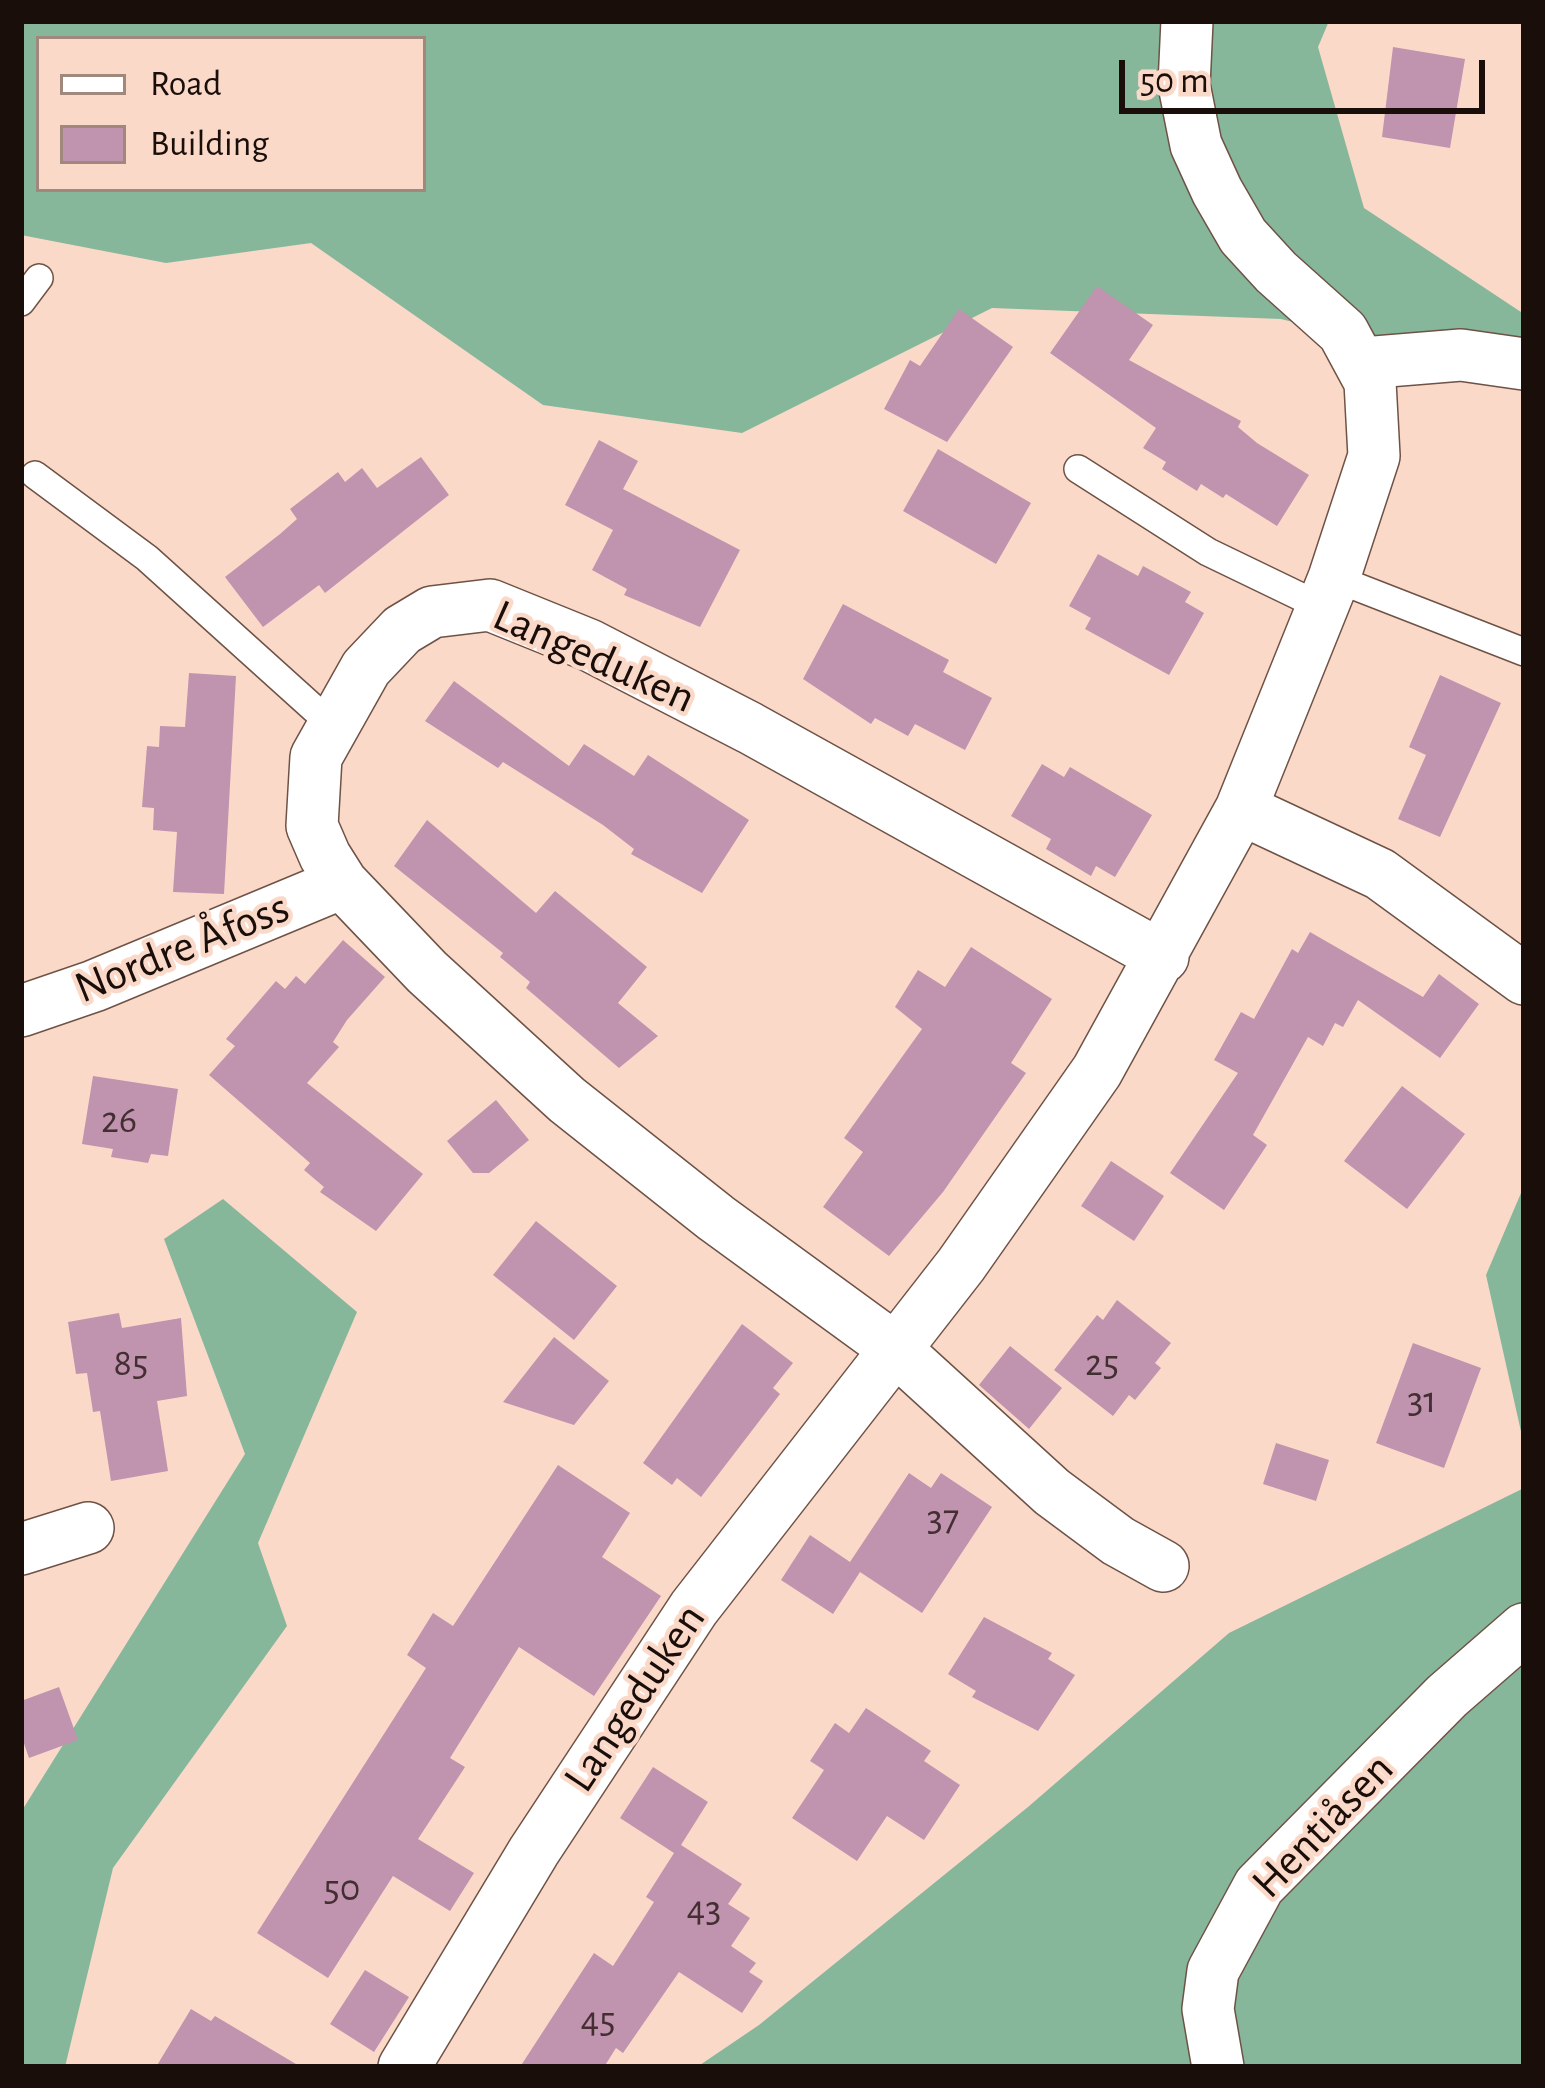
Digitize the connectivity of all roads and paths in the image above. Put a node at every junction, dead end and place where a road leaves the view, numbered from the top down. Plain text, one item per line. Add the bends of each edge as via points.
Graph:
1 (1187, 21) edge
2 (39, 278) dead end
3 (21, 302) edge
4 (1363, 363) junction
5 (1524, 364) edge
6 (1078, 469) dead end
7 (35, 476) dead end
8 (1328, 592) junction
9 (1524, 652) edge
10 (332, 724) junction
11 (1241, 809) junction
12 (342, 883) junction
13 (1163, 958) junction
14 (1524, 980) edge
15 (21, 1010) edge
16 (893, 1347) junction
17 (88, 1528) dead end
18 (21, 1549) edge
19 (1163, 1566) dead end
20 (1524, 1629) edge
21 (1215, 2066) edge
22 (404, 2067) edge

1 - 4 street, Langeduken via 1184,85 1196,145 1217,191 1243,236 1343,332
2 - 3 lane
4 - 5 street via 1461,355
4 - 8 street, Langeduken via 1374,456
6 - 8 lane via 1208,552
7 - 10 lane via 147,558
8 - 9 lane
8 - 11 street, Langeduken
10 - 12 street, Langeduken via 316,757 312,826
10 - 13 street, Langeduken via 366,668 402,630 432,612 490,605 589,645 750,728
11 - 13 street, Langeduken
11 - 14 street via 1380,874
12 - 15 street, Nordre Åfoss
12 - 16 street, Langeduken via 567,1100
13 - 16 street, Langeduken via 1048,1146
16 - 19 street, Langeduken via 1052,1492
16 - 22 street, Langeduken via 694,1608
17 - 18 street
20 - 21 street, Hentiåsen via 1258,1886 1213,1971

